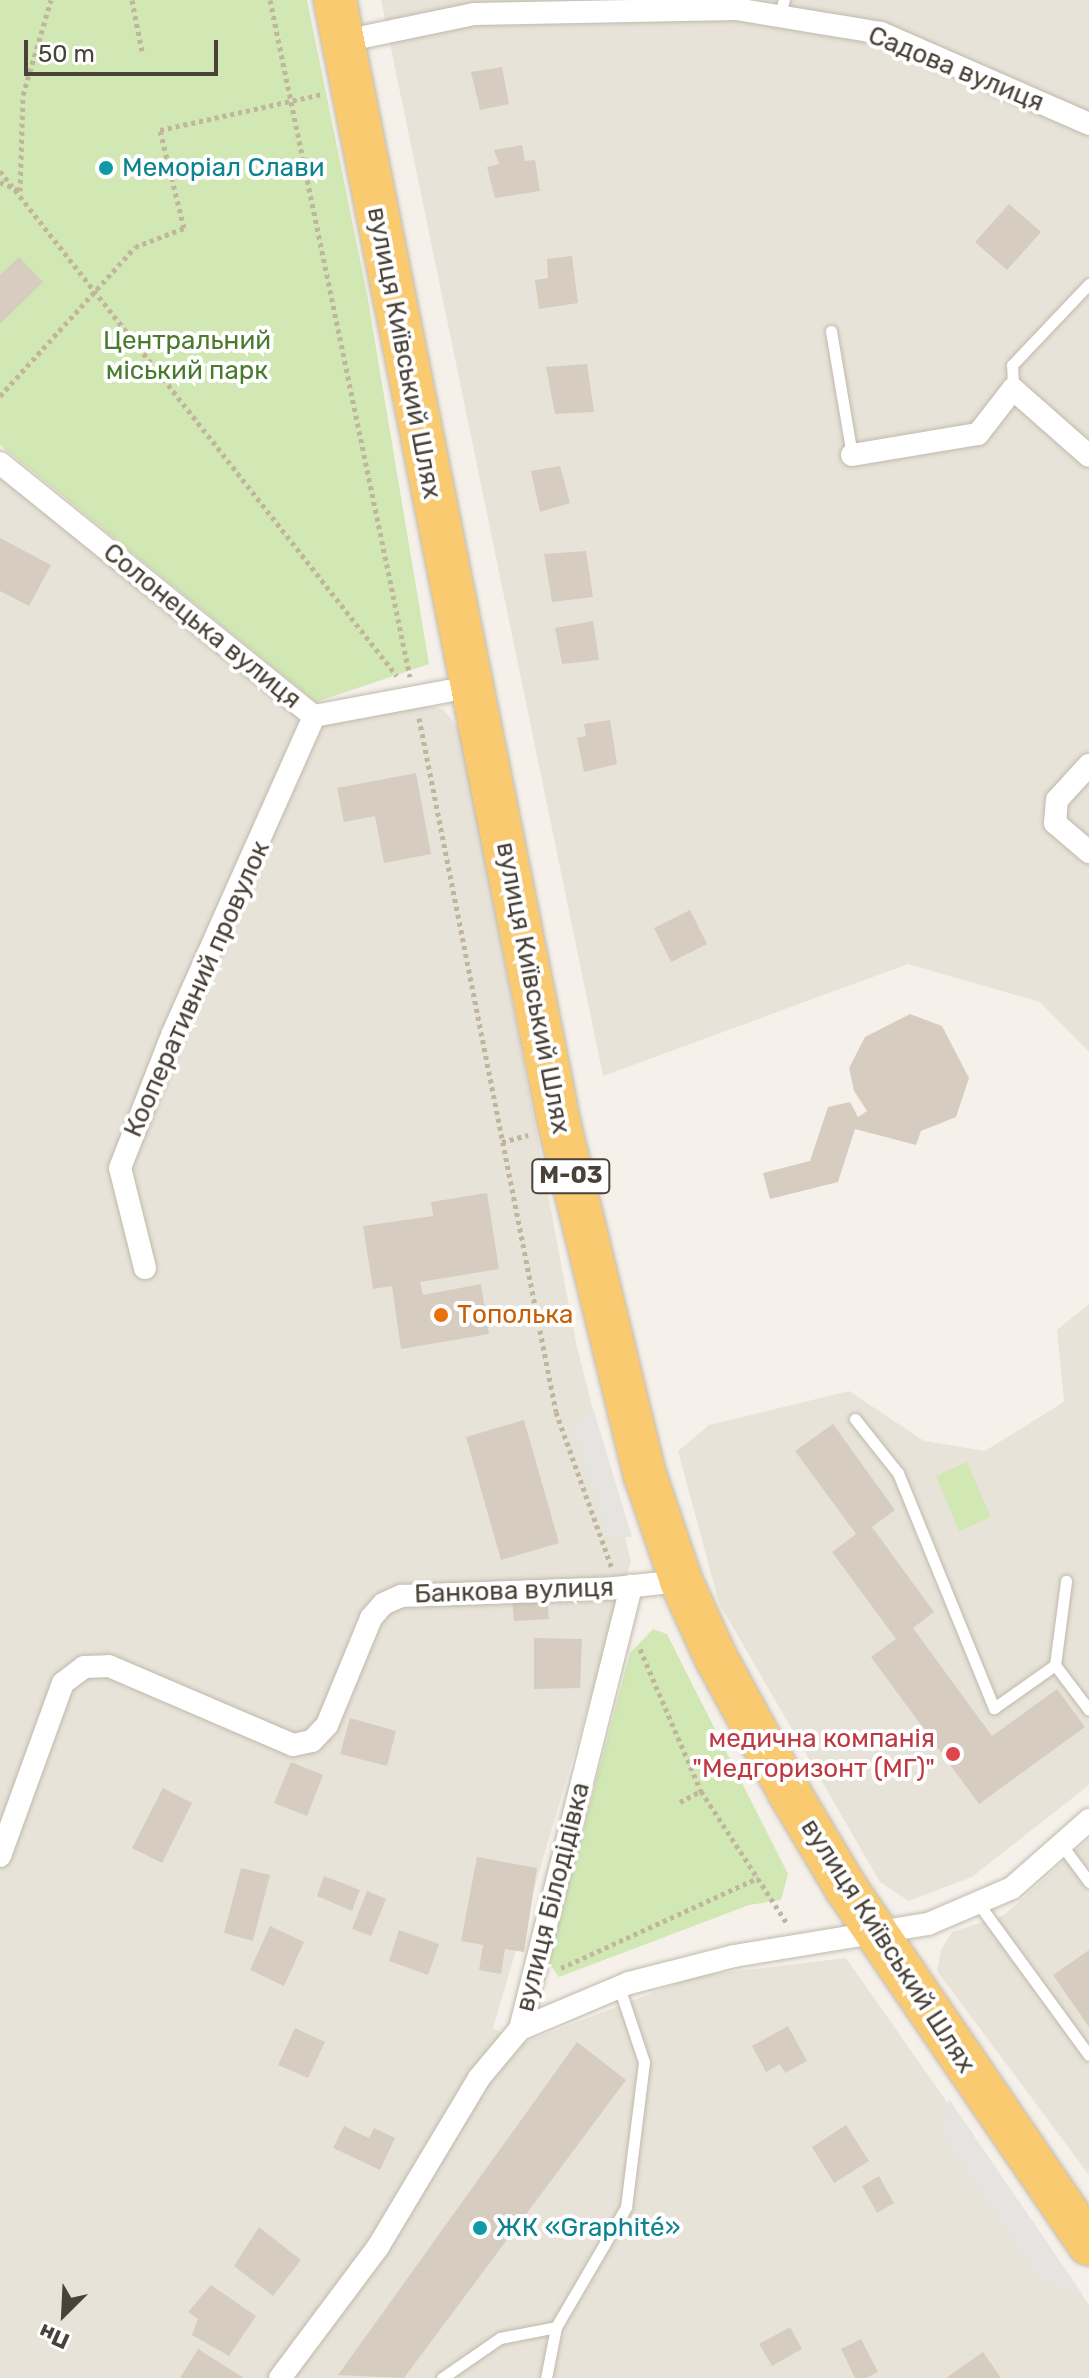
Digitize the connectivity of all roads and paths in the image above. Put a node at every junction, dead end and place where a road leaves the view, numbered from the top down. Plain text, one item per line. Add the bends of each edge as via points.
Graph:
1 (51, 0) edge
2 (132, 0) edge
3 (270, 0) edge
4 (335, 0) edge
5 (782, 8) edge
6 (344, 41) junction
7 (142, 51) dead end
8 (352, 87) junction
9 (291, 101) junction
10 (1089, 124) edge
11 (0, 171) edge
12 (0, 182) edge
13 (20, 191) junction
14 (1089, 284) edge
15 (92, 290) junction
16 (831, 331) dead end
17 (1013, 389) junction
18 (0, 396) edge
19 (852, 455) joint
20 (1089, 456) edge
21 (0, 463) edge
22 (474, 696) junction
23 (415, 699) junction
24 (314, 716) junction
25 (1089, 765) edge
26 (1089, 852) edge
27 (145, 1268) dead end
28 (855, 1419) dead end
29 (681, 1581) junction
30 (1066, 1581) dead end
31 (623, 1587) junction
32 (625, 1612) junction
33 (1055, 1665) junction
34 (1089, 1710) edge
35 (701, 1791) junction
36 (680, 1802) dead end
37 (1089, 1820) edge
38 (1061, 1844) junction
39 (0, 1856) edge
40 (758, 1878) junction
41 (1089, 1882) edge
42 (978, 1903) junction
43 (876, 1933) junction
44 (801, 1945) junction
45 (561, 1968) dead end
46 (619, 1987) junction
47 (520, 2029) junction
48 (1089, 2055) edge
49 (1089, 2244) edge
50 (556, 2327) junction
51 (280, 2378) edge
52 (442, 2378) edge
53 (546, 2378) edge

1 - 13 path via 23,95
2 - 7 path
3 - 9 path
4 - 6 highway, вулиця Київський Шлях / М-03
5 - 6 street, Садова вулиця via 474,14
5 - 10 street, Садова вулиця via 881,33
6 - 8 highway, вулиця Київський Шлях / М-03
8 - 9 path
8 - 22 highway, вулиця Київський Шлях / М-03
9 - 15 path via 160,130 184,228 135,247
9 - 23 path
11 - 13 path
12 - 13 path
13 - 15 path
14 - 17 lane via 1012,365
15 - 18 path
15 - 23 path
16 - 19 lane
17 - 19 street via 978,434
17 - 20 street
21 - 24 street, Солонецька вулиця
22 - 23 street, Солонецька вулиця via 458,689
22 - 29 highway, вулиця Київський Шлях / М-03 via 593,1273 645,1475
23 - 24 street, Солонецька вулиця
23 - 31 path via 556,1412
24 - 27 street, Кооперативний провулок via 173,1033 120,1168
25 - 26 street via 1057,800 1055,823
28 - 33 lane via 898,1473 994,1708
29 - 31 street, Банкова вулиця
29 - 43 highway, вулиця Київський Шлях / М-03 via 790,1794
30 - 33 lane
31 - 32 street, вулиця Білодідівка
31 - 39 street, Банкова вулиця via 401,1596 383,1604 371,1618 327,1725 312,1741 293,1745 109,1666 84,1667 63,1683
32 - 35 path
32 - 47 street, вулиця Білодідівка
33 - 34 lane
35 - 36 path
35 - 40 path
37 - 38 street
38 - 41 lane
38 - 42 street via 1012,1888
40 - 44 path
40 - 45 path
42 - 43 street via 928,1924
42 - 48 lane
43 - 44 street
43 - 49 highway, вулиця Київський Шлях / М-03
44 - 46 street via 734,1956
46 - 47 street
46 - 50 lane via 644,2062 626,2207
47 - 51 street, вулиця Білодідівка via 479,2078 378,2247
50 - 52 lane via 500,2338
50 - 53 lane

